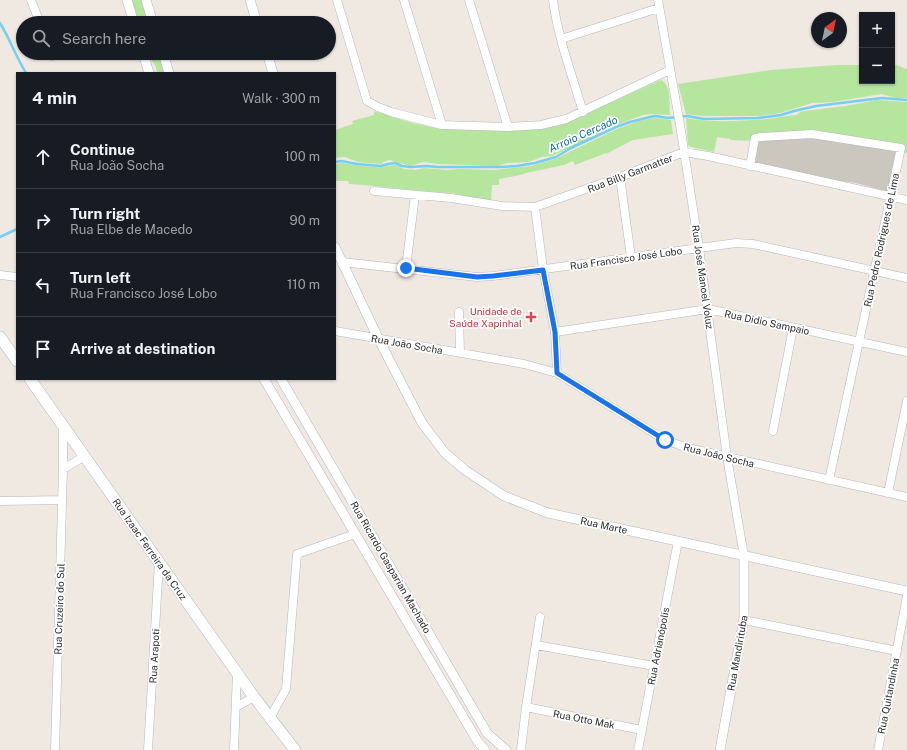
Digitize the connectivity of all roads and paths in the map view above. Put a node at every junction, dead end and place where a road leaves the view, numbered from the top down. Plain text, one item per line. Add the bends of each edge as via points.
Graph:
1 (31, 0) edge
2 (126, 0) edge
3 (146, 0) edge
4 (250, 0) edge
5 (337, 0) edge
6 (404, 0) edge
7 (469, 0) edge
8 (553, 0) edge
9 (658, 4) edge
10 (37, 16) edge
11 (132, 16) edge
12 (152, 16) edge
13 (255, 16) edge
14 (560, 39) junction
15 (145, 60) edge
16 (165, 60) edge
17 (269, 60) edge
18 (670, 70) junction
19 (149, 72) edge
20 (169, 72) edge
21 (273, 72) edge
22 (583, 112) junction
23 (442, 126) junction
24 (508, 127) junction
25 (684, 152) junction
26 (750, 166) junction
27 (620, 177) junction
28 (374, 191) dead end
29 (415, 195) junction
30 (891, 197) junction
31 (907, 200) edge
32 (535, 207) junction
33 (699, 248) junction
34 (336, 249) edge
35 (631, 258) junction
36 (342, 262) junction
37 (406, 268) junction
38 (543, 270) junction
39 (874, 270) junction
40 (0, 275) edge
41 (16, 277) edge
42 (907, 278) edge
43 (708, 309) junction
44 (459, 312) dead end
45 (793, 328) junction
46 (336, 331) edge
47 (555, 332) junction
48 (0, 337) edge
49 (379, 340) junction
50 (859, 342) junction
51 (907, 352) edge
52 (460, 353) junction
53 (16, 360) edge
54 (557, 373) junction
55 (31, 380) edge
56 (265, 380) edge
57 (282, 380) edge
58 (907, 401) edge
59 (63, 425) junction
60 (773, 431) dead end
61 (84, 456) junction
62 (728, 457) junction
63 (63, 469) junction
64 (829, 480) junction
65 (888, 493) junction
66 (907, 497) edge
67 (62, 500) junction
68 (0, 501) edge
69 (355, 534) junction
70 (678, 541) junction
71 (744, 556) junction
72 (159, 562) junction
73 (907, 591) edge
74 (907, 596) edge
75 (540, 617) dead end
76 (744, 620) junction
77 (903, 640) edge
78 (536, 645) junction
79 (897, 651) junction
80 (654, 666) junction
81 (237, 672) junction
82 (254, 696) junction
83 (236, 707) junction
84 (526, 707) junction
85 (270, 718) junction
86 (642, 730) junction
87 (55, 750) edge
88 (148, 750) edge
89 (234, 750) edge
90 (295, 750) edge
91 (485, 750) edge
92 (506, 750) edge
93 (521, 750) edge
94 (638, 750) edge
95 (720, 750) edge
96 (878, 750) edge

1 - 10 street
2 - 11 street
3 - 12 street
4 - 13 street
5 - 23 street via 367,101 391,112
6 - 23 street
7 - 24 street
8 - 14 street
9 - 14 street
9 - 18 street, Rua José Manoel Voluz
14 - 22 street
15 - 19 street
16 - 20 street
17 - 21 street
18 - 22 street
18 - 25 street, Rua José Manoel Voluz
22 - 24 street via 541,125
23 - 24 street
25 - 26 street, Rua Billy Garmatter
25 - 27 street, Rua Billy Garmatter
25 - 33 street, Rua José Manoel Voluz
26 - 30 street, Rua Billy Garmatter
26 - 30 street, Rua Pedro Rodrigues de Lima via 755,138 761,137 812,134 901,148
27 - 32 street, Rua Billy Garmatter
27 - 35 street
28 - 29 street, Rua Billy Garmatter
29 - 32 street, Rua Billy Garmatter via 502,206
29 - 37 street
30 - 31 street, Rua Billy Garmatter
30 - 39 street, Rua Pedro Rodrigues de Lima
32 - 38 street
33 - 35 street, Rua Francisco José Lobo
33 - 39 street, Rua Francisco José Lobo via 736,243 753,244
33 - 43 street, Rua José Manoel Voluz
34 - 36 street, Rua Marte
35 - 38 street, Rua Francisco José Lobo
36 - 37 street, Rua Francisco José Lobo
36 - 49 street, Rua Marte
37 - 38 street, Rua Francisco José Lobo via 477,277
38 - 47 street
39 - 42 street, Rua Francisco José Lobo
39 - 50 street, Rua Pedro Rodrigues de Lima
40 - 41 street
43 - 45 street, Rua Didio Sampaio
43 - 47 street, Rua Didio Sampaio
43 - 62 street, Rua José Manoel Voluz
44 - 52 street
45 - 50 street, Rua Didio Sampaio
45 - 60 street
46 - 49 street, Rua João Socha
47 - 54 street
48 - 53 main road
49 - 52 street, Rua João Socha
49 - 70 street, Rua Marte via 422,423 445,453 465,470 504,496 548,513
50 - 51 street, Rua Didio Sampaio
50 - 64 street, Rua Pedro Rodrigues de Lima
52 - 54 street, Rua João Socha via 524,364
54 - 62 street, Rua João Socha via 665,440
55 - 59 main road, Rua Izaac Ferreira da Cruz
56 - 69 street, Rua Ricardo Gasparian Machado
57 - 92 street, Rua Ricardo Gasparian Machado via 487,733
58 - 65 street
59 - 61 main road, Rua Izaac Ferreira da Cruz
59 - 63 street, Rua Cruzeiro do Sul
61 - 63 street
61 - 72 main road, Rua Izaac Ferreira da Cruz
62 - 64 street, Rua João Socha
62 - 71 street, Rua José Manoel Voluz
63 - 67 street, Rua Cruzeiro do Sul
64 - 65 street, Rua João Socha
65 - 66 street, Rua João Socha
67 - 68 street
67 - 87 street, Rua Cruzeiro do Sul
69 - 85 street via 297,554 286,689
69 - 91 street, Rua Ricardo Gasparian Machado
70 - 71 street, Rua Marte
70 - 80 street, Rua Adrianópolis
71 - 73 street, Rua Marte
71 - 76 street, Rua Mandirituba
72 - 81 main road, Rua Izaac Ferreira da Cruz
72 - 88 street, Rua Arapoti
74 - 77 street, Rua Quitandinha
75 - 78 street
76 - 79 street
76 - 95 street, Rua Mandirituba
77 - 79 street, Rua Quitandinha
78 - 80 street
78 - 84 street
79 - 96 street, Rua Quitandinha
80 - 86 street, Rua Adrianópolis
81 - 82 main road, Rua Izaac Ferreira da Cruz
81 - 83 street
82 - 83 street
82 - 85 main road, Rua Izaac Ferreira da Cruz
83 - 89 street
84 - 86 street, Rua Otto Mak
84 - 93 street
85 - 90 main road, Rua Izaac Ferreira da Cruz
86 - 94 street, Rua Adrianópolis

